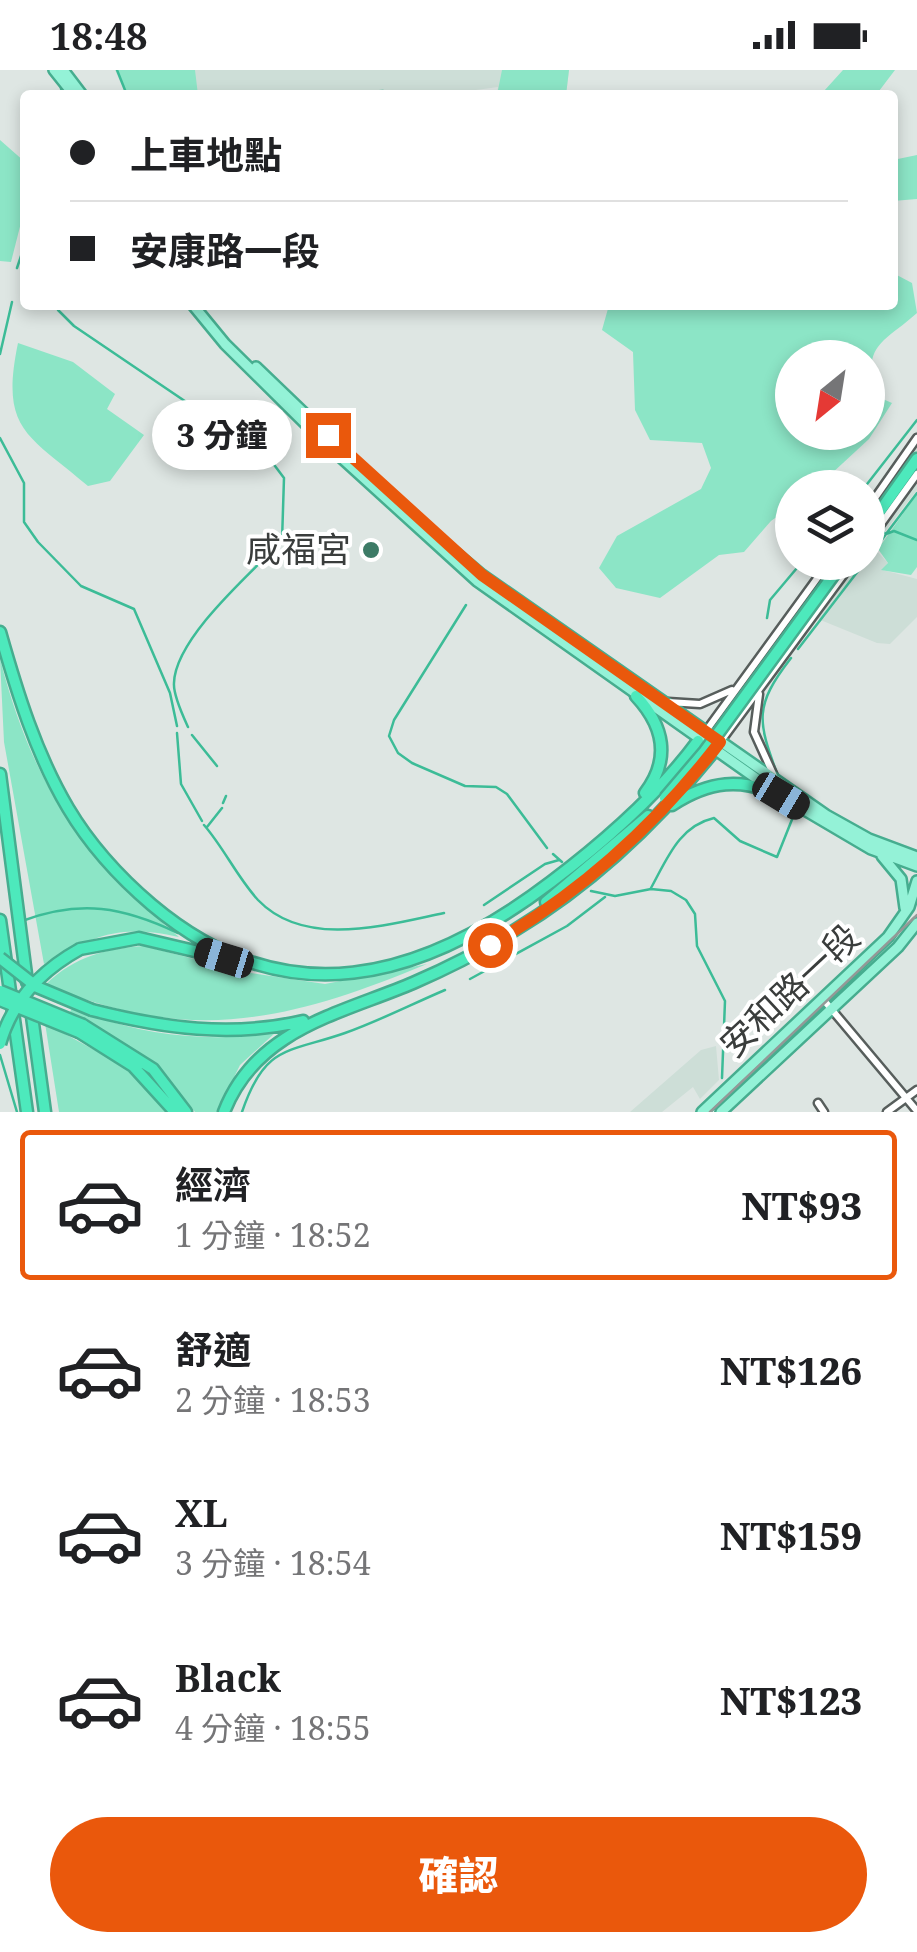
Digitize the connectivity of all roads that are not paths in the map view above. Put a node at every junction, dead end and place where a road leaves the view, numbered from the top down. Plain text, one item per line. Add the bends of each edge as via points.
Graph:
1 (54, 70) edge
2 (63, 70) edge
3 (70, 90) edge
4 (78, 90) edge
5 (201, 310) edge
6 (202, 310) edge
7 (917, 438) edge
8 (917, 450) edge
9 (917, 459) edge
10 (917, 474) edge
11 (885, 484) edge
12 (885, 494) edge
13 (885, 504) edge
14 (885, 518) edge
15 (821, 580) edge
16 (823, 580) edge
17 (840, 580) edge
18 (0, 632) edge
19 (774, 639) junction
20 (788, 650) junction
21 (740, 684) junction
22 (761, 687) junction
23 (636, 696) junction
24 (659, 700) junction
25 (701, 736) junction
26 (717, 747) junction
27 (0, 774) edge
28 (778, 782) junction
29 (663, 796) junction
30 (781, 796) junction
31 (656, 818) junction
32 (620, 824) junction
33 (872, 849) junction
34 (917, 856) edge
35 (917, 866) edge
36 (917, 881) edge
37 (904, 916) junction
38 (0, 920) edge
39 (917, 922) edge
40 (483, 930) junction
41 (912, 935) edge
42 (490, 945) junction
43 (0, 958) edge
44 (255, 966) junction
45 (0, 991) edge
46 (822, 998) junction
47 (0, 1000) edge
48 (832, 1008) junction
49 (329, 1016) junction
50 (81, 1029) junction
51 (0, 1044) edge
52 (917, 1090) edge
53 (908, 1096) junction
54 (818, 1103) dead end
55 (706, 1108) edge
56 (917, 1111) edge
57 (27, 1112) edge
58 (47, 1112) edge
59 (175, 1112) edge
60 (186, 1112) edge
61 (224, 1112) edge
62 (721, 1112) edge
63 (824, 1112) edge
64 (887, 1112) edge

1 - 3 main road
2 - 4 main road
5 - 23 main road via 225,344 428,540
6 - 24 main road via 442,542
7 - 11 street
8 - 12 highway
9 - 13 highway
10 - 14 street
15 - 19 street
16 - 29 highway, bridge
17 - 20 street
18 - 44 highway via 48,771 91,842 163,914
19 - 20 street
19 - 21 street
20 - 22 street
21 - 24 street via 700,704
21 - 25 street
22 - 26 street
22 - 28 street via 754,732
23 - 25 main road
23 - 32 highway via 656,722 662,756 650,787
24 - 25 main road
25 - 26 main road
25 - 32 highway
26 - 28 main road
26 - 30 main road
26 - 31 highway
27 - 58 highway
28 - 34 main road via 857,834
29 - 40 highway via 574,872 502,924
29 - 42 highway via 612,850
30 - 31 highway via 722,783 694,792
30 - 33 main road
31 - 42 highway via 576,888
32 - 40 highway
33 - 35 main road
33 - 37 main road, 安和路一段 via 901,879
36 - 37 main road, 安和路一段
37 - 46 main road, 安和路一段
38 - 57 highway
39 - 41 main road, 安和路一段
40 - 44 highway via 378,968 323,974
41 - 48 main road, 安和路一段
42 - 49 highway
43 - 49 highway, bridge via 38,987 92,1010 177,1029 280,1027
44 - 51 highway, bridge via 138,938 80,949 22,997
45 - 50 highway, bridge
46 - 48 street
46 - 55 main road, 安和路一段
47 - 50 highway, bridge
48 - 53 street
48 - 62 main road, 安和路一段
49 - 61 highway via 260,1056
50 - 59 highway via 133,1066
50 - 60 highway via 153,1069
52 - 53 street
53 - 56 street
53 - 64 street
54 - 63 street

